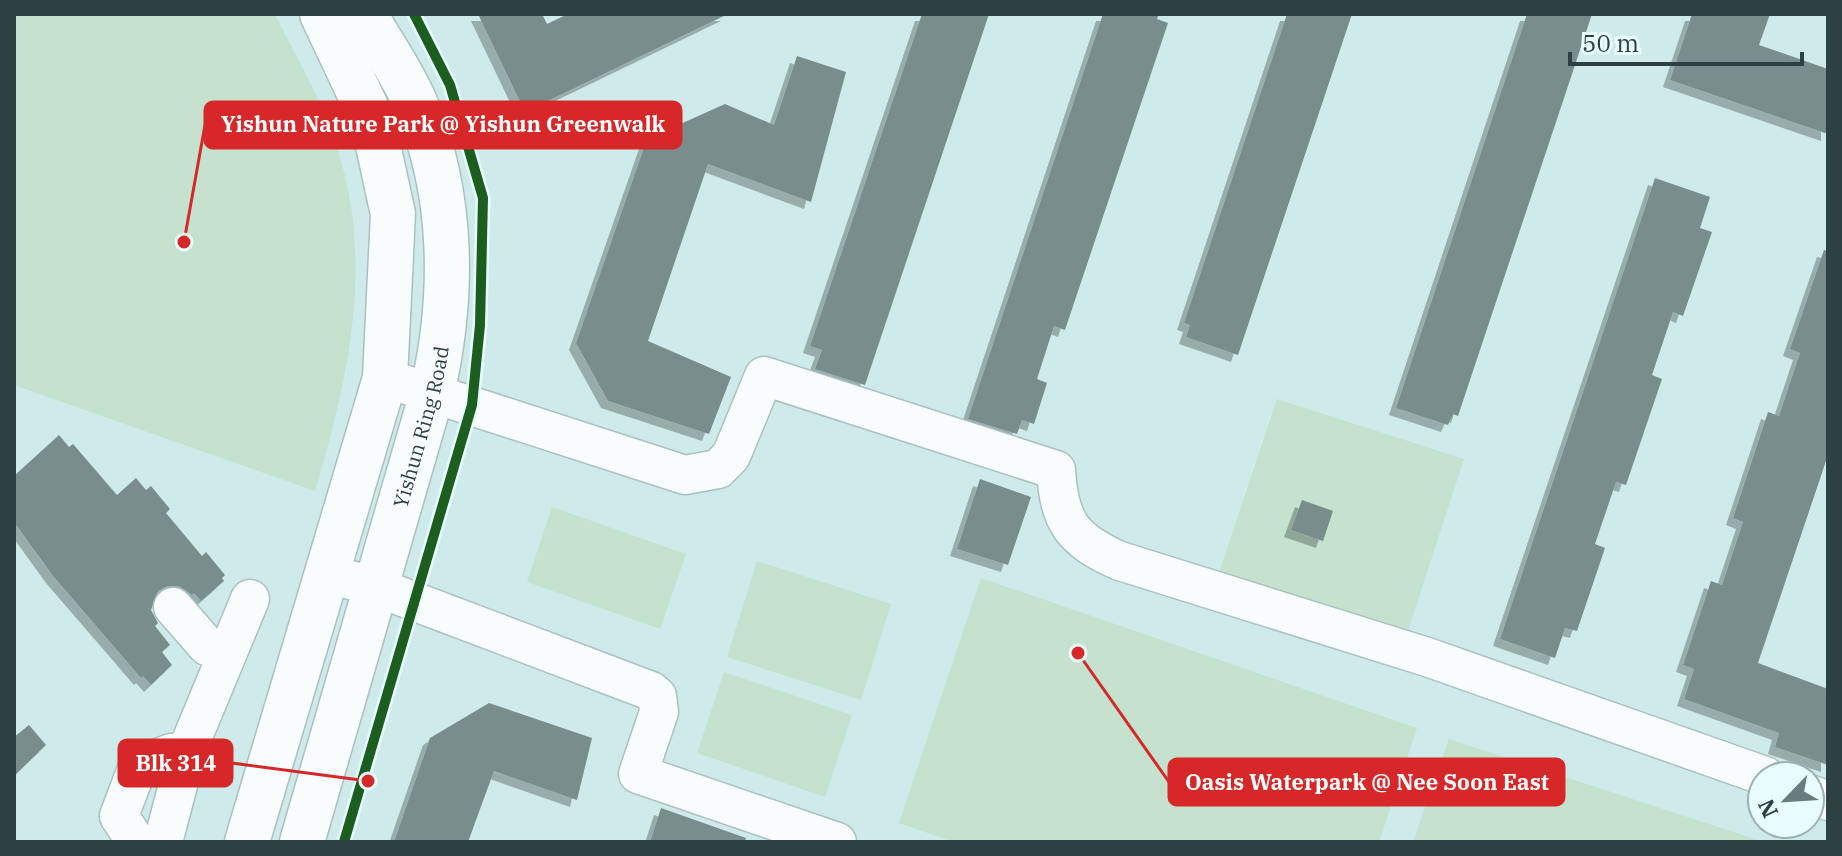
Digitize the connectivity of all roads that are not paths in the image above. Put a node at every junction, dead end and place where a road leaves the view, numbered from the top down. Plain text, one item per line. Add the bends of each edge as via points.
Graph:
1 (322, 14) edge
2 (365, 14) edge
3 (416, 104) junction
4 (373, 122) junction
5 (385, 378) junction
6 (432, 393) junction
7 (325, 573) junction
8 (376, 587) junction
9 (250, 599) dead end
10 (173, 607) dead end
11 (227, 654) junction
12 (286, 707) junction
13 (335, 728) junction
14 (187, 751) junction
15 (1746, 769) edge
16 (136, 842) edge
17 (163, 842) edge
18 (247, 842) edge
19 (302, 842) edge
20 (837, 842) edge

1 - 4 main road
2 - 3 main road, Yishun Ring Road
3 - 4 main road
3 - 6 main road, Yishun Ring Road via 442,189 448,294
4 - 5 main road via 393,214
5 - 6 lane
5 - 7 main road
6 - 8 main road, Yishun Ring Road
6 - 15 lane via 685,475 718,469 731,456 764,376 1056,470 1058,500 1068,526 1091,548 1120,561 1427,657
7 - 8 lane
7 - 12 main road
8 - 13 main road, Yishun Ring Road
8 - 20 lane via 651,691 659,712 638,774
9 - 11 lane
10 - 11 lane via 207,646
11 - 14 lane
12 - 13 main road
12 - 18 main road
13 - 19 main road, Yishun Ring Road
14 - 16 lane via 138,766 119,816
14 - 17 lane

